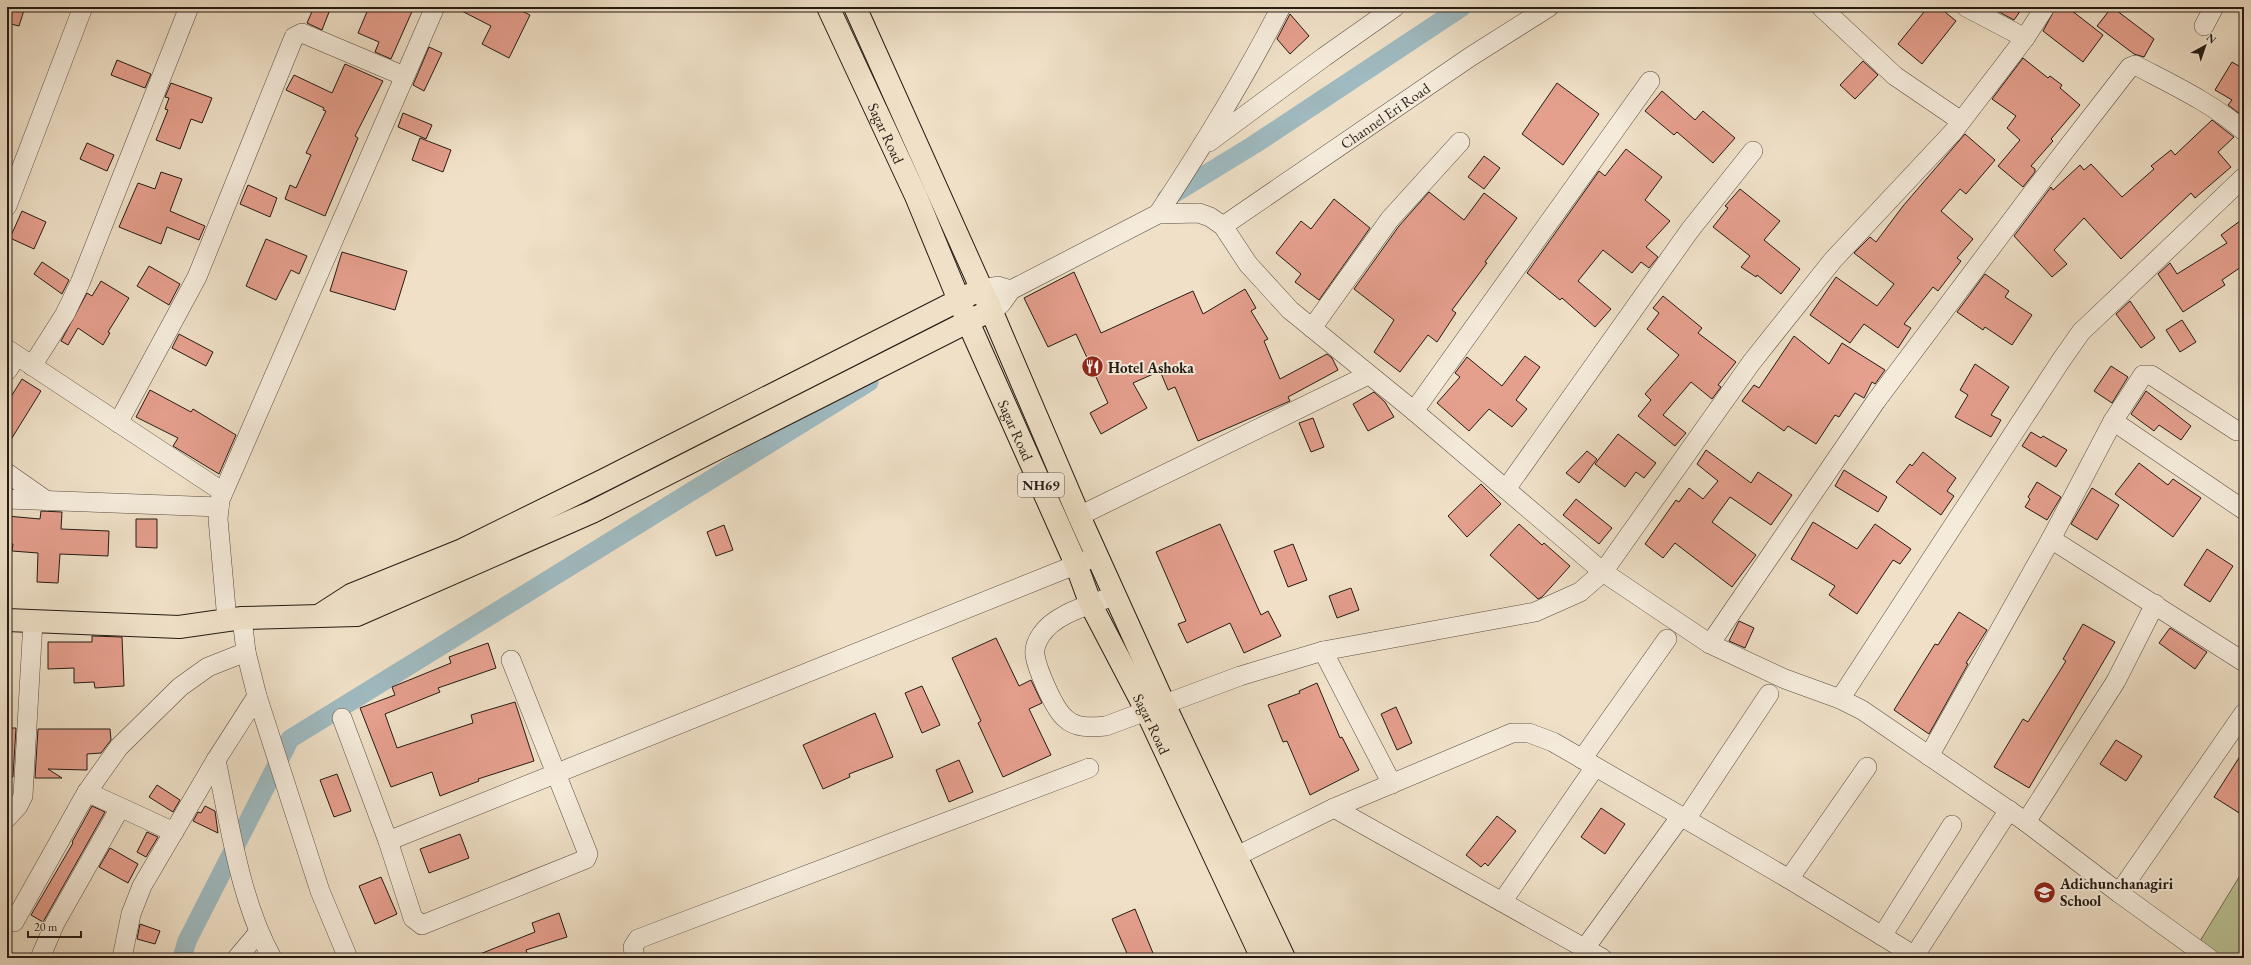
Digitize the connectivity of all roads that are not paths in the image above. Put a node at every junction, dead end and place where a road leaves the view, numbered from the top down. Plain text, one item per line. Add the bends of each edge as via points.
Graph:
1 (83, 7) edge
2 (189, 7) edge
3 (435, 7) edge
4 (828, 7) edge
5 (855, 7) edge
6 (1281, 7) edge
7 (1395, 7) edge
8 (1549, 7) edge
9 (1821, 7) edge
10 (1966, 7) edge
11 (2045, 7) edge
12 (2214, 7) edge
13 (2204, 26) dead end
14 (2024, 38) junction
15 (404, 76) junction
16 (1650, 81) dead end
17 (1961, 121) junction
18 (2244, 131) edge
19 (1460, 142) dead end
20 (1202, 148) junction
21 (1753, 151) dead end
22 (2244, 177) edge
23 (7, 206) edge
24 (1158, 214) junction
25 (1223, 226) junction
26 (981, 289) junction
27 (1011, 290) junction
28 (958, 299) junction
29 (991, 310) junction
30 (968, 322) junction
31 (1312, 328) junction
32 (16, 360) edge
33 (1368, 375) junction
34 (1414, 412) junction
35 (2113, 421) junction
36 (118, 423) junction
37 (2244, 430) edge
38 (7, 473) edge
39 (1506, 489) junction
40 (7, 499) edge
41 (221, 499) junction
42 (47, 501) junction
43 (2244, 510) edge
44 (1079, 516) junction
45 (2051, 539) junction
46 (1098, 556) junction
47 (1076, 564) junction
48 (1603, 572) junction
49 (1116, 595) junction
50 (2155, 604) junction
51 (1092, 605) junction
52 (320, 615) junction
53 (234, 619) junction
54 (7, 620) edge
55 (33, 621) junction
56 (1667, 639) dead end
57 (1710, 644) junction
58 (1323, 651) junction
59 (246, 652) junction
60 (511, 660) dead end
61 (2244, 662) edge
62 (1769, 694) dead end
63 (257, 696) junction
64 (1840, 699) junction
65 (1155, 707) junction
66 (2244, 713) edge
67 (342, 718) dead end
68 (1929, 756) junction
69 (216, 760) junction
70 (1589, 763) junction
71 (1867, 767) dead end
72 (1089, 768) dead end
73 (554, 774) junction
74 (1392, 784) junction
75 (88, 792) junction
76 (120, 808) junction
77 (1334, 808) junction
78 (2009, 810) junction
79 (7, 818) edge
80 (1684, 818) junction
81 (2026, 822) junction
82 (1952, 825) dead end
83 (174, 832) junction
84 (388, 841) junction
85 (1237, 856) junction
86 (1789, 879) junction
87 (2119, 893) junction
88 (1502, 902) junction
89 (14, 922) dead end
90 (258, 933) junction
91 (1882, 936) junction
92 (1585, 948) junction
93 (1914, 957) edge
94 (40, 958) edge
95 (122, 958) edge
96 (237, 958) edge
97 (272, 958) edge
98 (348, 958) edge
99 (634, 958) edge
100 (1262, 958) edge
101 (1284, 958) edge
102 (1602, 958) edge
103 (2209, 958) edge

1 - 23 street
2 - 32 street via 80,283 65,314
3 - 15 street
4 - 28 main road, Sagar Road / NH69 via 916,196
5 - 26 main road, Sagar Road / NH69
6 - 20 street
7 - 20 street via 1324,56
8 - 25 street, Channel Eri Road via 1470,57
9 - 17 street via 1895,76
10 - 14 street
11 - 14 street
12 - 13 street
14 - 17 street
15 - 36 street via 302,33 294,37 197,277
15 - 41 street
16 - 34 street
17 - 48 street via 1833,260 1751,363
18 - 57 street via 2229,118 2194,96 2136,65 2130,67 1876,401
19 - 31 street via 1390,219
20 - 24 street
21 - 39 street via 1690,230
22 - 64 street via 2082,332
24 - 25 street via 1199,213
24 - 27 street
25 - 31 street via 1248,264 1290,310
26 - 27 street via 998,286
26 - 28 main road
26 - 29 main road, Sagar Road / NH69
27 - 29 street via 1001,304
28 - 30 main road, Sagar Road / NH69
28 - 52 main road via 606,479 460,551 351,595
29 - 30 main road
29 - 44 main road, Sagar Road / NH69
30 - 47 main road, Sagar Road / NH69
30 - 52 main road via 592,512 357,615
31 - 33 street
32 - 36 street
33 - 34 street
33 - 44 street
34 - 39 street
35 - 37 street via 2136,382 2143,375 2151,375 2237,431
35 - 43 street
35 - 45 street
36 - 41 street
38 - 42 street
39 - 48 street
40 - 42 street
41 - 42 street
41 - 53 street via 218,519
44 - 46 main road, Sagar Road / NH69
45 - 50 street
45 - 68 street
46 - 47 street
46 - 49 main road, Sagar Road / NH69
47 - 51 main road, Sagar Road / NH69
47 - 73 street
48 - 57 street
48 - 58 street via 1580,592 1535,612
49 - 51 street
49 - 65 main road, Sagar Road / NH69
50 - 61 street
50 - 81 street via 2116,681
51 - 65 main road, Sagar Road / NH69
51 - 65 street via 1059,618 1048,626 1036,644 1035,654 1039,669 1058,710 1074,724 1095,727 1106,726
52 - 53 main road
53 - 55 main road via 179,627
53 - 59 street
54 - 55 main road
55 - 79 street via 24,796
56 - 70 street
57 - 64 street via 1785,679
58 - 65 street via 1240,676
58 - 74 street
59 - 63 street
59 - 75 street via 208,667 180,687 119,746
60 - 73 street
62 - 80 street
63 - 69 street
63 - 98 street via 320,891
64 - 68 street via 1862,710
65 - 85 main road, Sagar Road / NH69
65 - 100 main road, Sagar Road / NH69
66 - 87 street
67 - 84 street
68 - 78 street
69 - 83 street
69 - 90 street via 236,852
70 - 74 street via 1553,742 1529,732 1512,733
70 - 80 street
70 - 88 street
71 - 86 street
72 - 99 street via 638,939 633,947
73 - 84 street
73 - 84 street via 588,854 586,859 579,862 422,925 413,918
74 - 77 street
75 - 76 street
75 - 89 street
76 - 83 street
76 - 94 street via 55,923
77 - 85 street
77 - 88 street
78 - 81 street
78 - 93 street
80 - 86 street
80 - 92 street
81 - 87 street
82 - 91 street
83 - 95 street via 135,901
85 - 101 main road, Sagar Road / NH69
86 - 91 street
87 - 103 street
88 - 92 street
90 - 96 street
90 - 97 street
91 - 93 street
92 - 102 street

